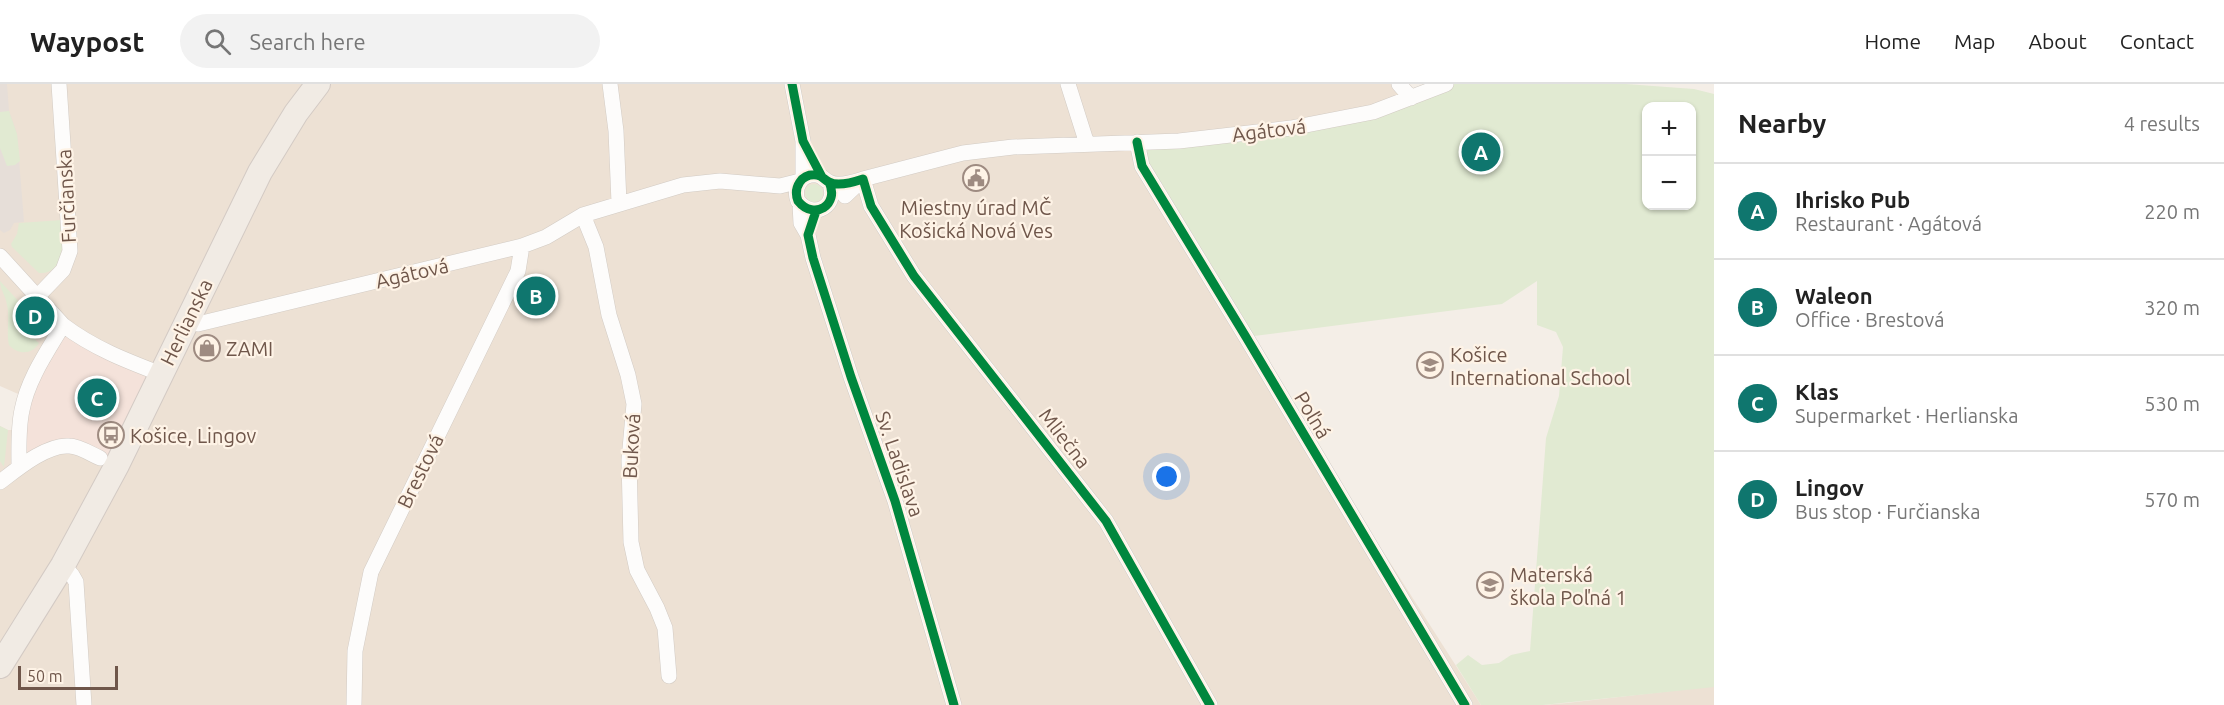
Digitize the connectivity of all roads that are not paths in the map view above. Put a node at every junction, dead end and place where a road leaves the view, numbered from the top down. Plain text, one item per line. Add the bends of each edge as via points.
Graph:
1 (59, 84) edge
2 (318, 84) edge
3 (610, 84) edge
4 (792, 84) edge
5 (1068, 84) edge
6 (1399, 84) edge
7 (1446, 84) edge
8 (1411, 98) junction
9 (803, 141) junction
10 (1137, 142) junction
11 (1086, 144) junction
12 (863, 179) junction
13 (802, 180) junction
14 (826, 180) junction
15 (780, 186) junction
16 (844, 196) junction
17 (798, 200) junction
18 (619, 203) junction
19 (871, 206) junction
20 (822, 207) junction
21 (584, 215) junction
22 (808, 235) junction
23 (522, 246) junction
24 (0, 256) edge
25 (37, 297) junction
26 (198, 324) dead end
27 (63, 325) junction
28 (161, 374) junction
29 (100, 458) dead end
30 (19, 467) junction
31 (0, 482) edge
32 (63, 565) junction
33 (0, 666) edge
34 (669, 676) dead end
35 (84, 705) edge
36 (354, 705) edge
37 (954, 705) edge
38 (1210, 705) edge
39 (1465, 705) edge

1 - 25 street, Furčianska via 70,251 63,270
2 - 28 main road, Herlianska via 260,172
3 - 18 street
4 - 9 street
5 - 11 street
6 - 8 street
7 - 8 street, Agátová
8 - 10 street, Agátová via 1373,112 1291,128
9 - 13 street
9 - 14 street
10 - 11 street, Agátová
10 - 39 street, Poľná via 1142,166
11 - 12 street, Agátová via 963,153
12 - 14 street, Agátová via 848,183
12 - 16 street
12 - 19 street, Mliečna
13 - 14 street via 815,175
13 - 15 street
13 - 17 street via 796,188
14 - 20 street via 832,193
15 - 17 street
15 - 18 street, Agátová via 720,181 683,185
16 - 19 street
16 - 20 street
17 - 20 street via 808,210
17 - 22 street, Sv. Ladislava via 801,223
18 - 21 street, Agátová
19 - 38 street, Mliečna via 914,276 1106,521
20 - 22 street
21 - 23 street, Agátová
21 - 34 street, Buková via 596,247 609,315 634,404 629,460 631,542 637,570 665,628
22 - 37 street, Sv. Ladislava via 895,501
23 - 26 street, Agátová
23 - 36 street, Brestová via 518,271 371,572 355,651
24 - 25 street
25 - 27 street
27 - 28 street via 112,355
27 - 30 street via 25,397
28 - 32 main road, Herlianska
29 - 30 street via 67,446
30 - 31 street
32 - 33 main road, Herlianska
32 - 35 street via 76,582

